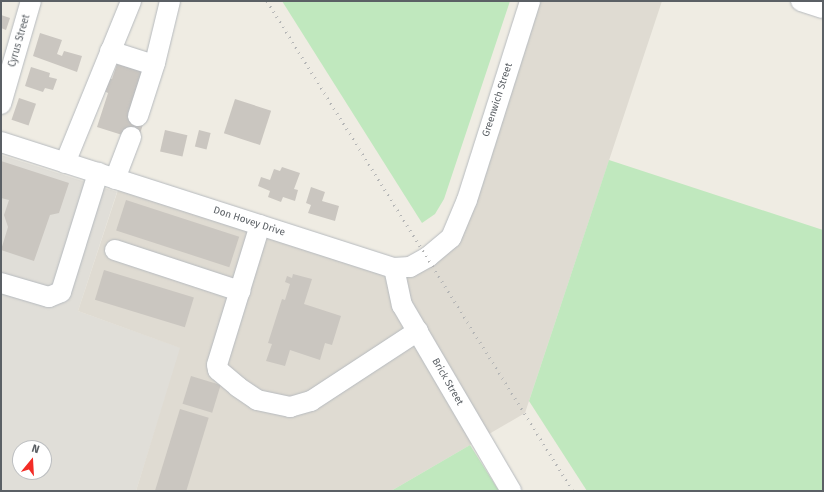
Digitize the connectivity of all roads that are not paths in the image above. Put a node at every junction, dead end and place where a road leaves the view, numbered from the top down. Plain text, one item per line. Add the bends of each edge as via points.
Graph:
1 (31, 1) edge
2 (131, 1) edge
3 (170, 1) edge
4 (530, 1) edge
5 (801, 1) edge
6 (823, 8) edge
7 (110, 51) junction
8 (154, 65) junction
9 (1, 104) edge
10 (138, 116) dead end
11 (131, 137) dead end
12 (1, 142) edge
13 (65, 163) junction
14 (106, 176) junction
15 (467, 200) joint
16 (260, 225) junction
17 (115, 250) dead end
18 (394, 268) junction
19 (1, 283) edge
20 (240, 290) junction
21 (418, 332) junction
22 (511, 491) edge

1 - 9 street, Cyrus Street
2 - 7 street
3 - 8 street
4 - 15 street, Greenwich Street
5 - 6 street
7 - 8 street
7 - 13 street
8 - 10 street
11 - 14 street
12 - 13 street, Don Hovey Drive
13 - 14 street, Don Hovey Drive
14 - 16 street, Don Hovey Drive
14 - 19 street via 61,292 49,297
15 - 18 street, Don Hovey Drive via 451,238 428,257 410,267
16 - 18 street, Don Hovey Drive
16 - 20 street
17 - 20 street
18 - 21 street, Brick Street via 402,305
20 - 21 street via 217,365 218,370 257,400 290,407 311,401
21 - 22 street, Brick Street

